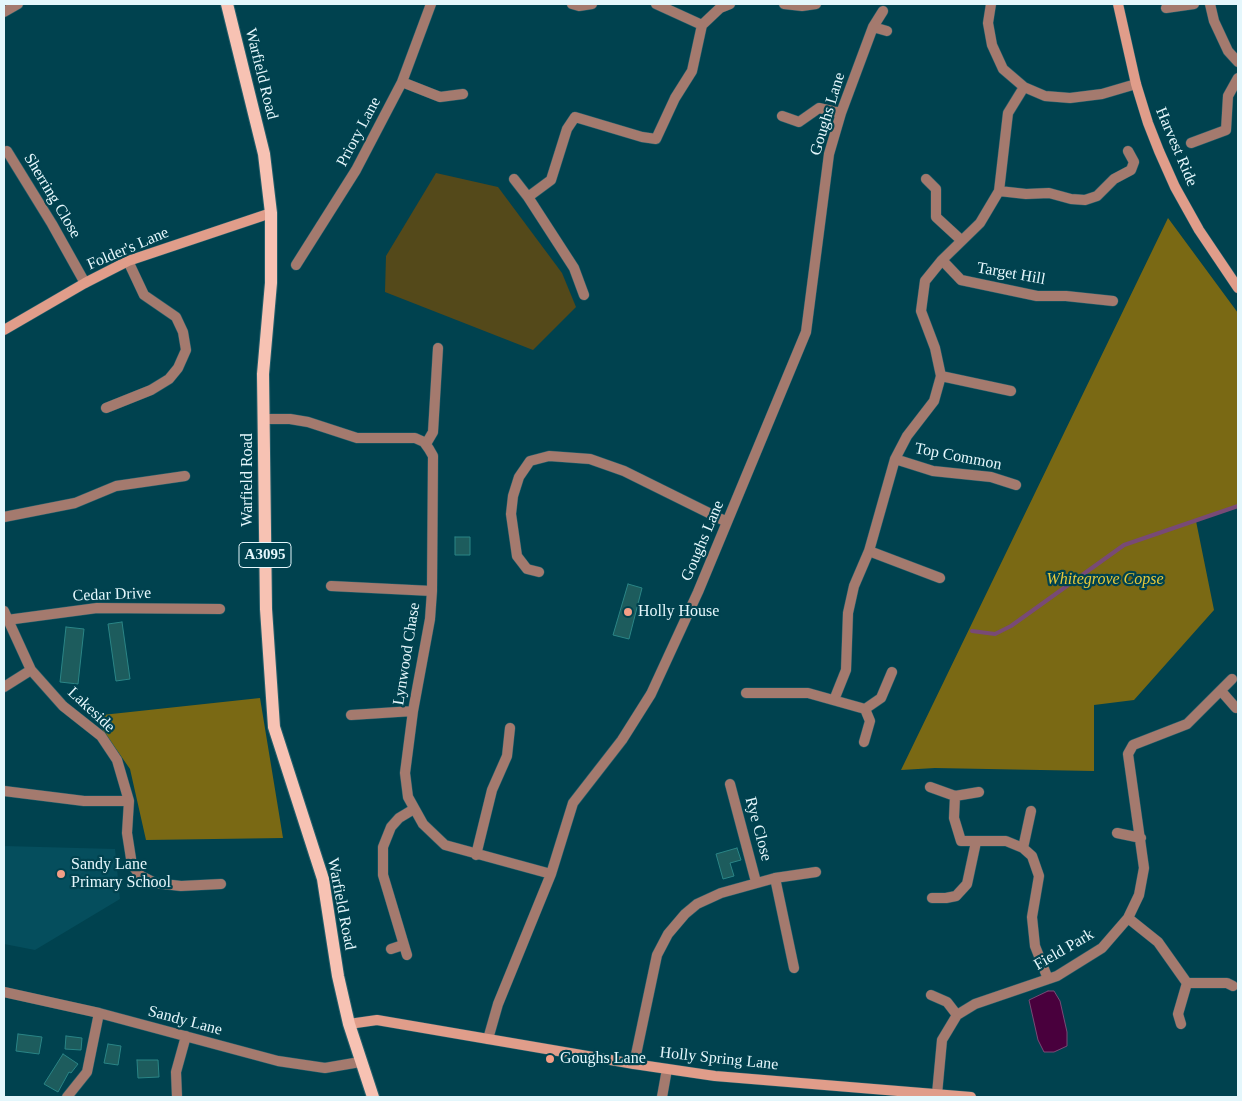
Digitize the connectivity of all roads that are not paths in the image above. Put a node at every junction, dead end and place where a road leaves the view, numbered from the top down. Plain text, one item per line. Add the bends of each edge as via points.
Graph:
1 (18, 4) edge
2 (227, 4) edge
3 (431, 4) edge
4 (572, 4) edge
5 (592, 4) edge
6 (656, 4) edge
7 (730, 4) edge
8 (784, 4) edge
9 (816, 4) edge
10 (991, 4) edge
11 (1118, 4) edge
12 (1194, 4) edge
13 (1210, 4) edge
14 (1166, 8) dead end
15 (884, 11) dead end
16 (4, 12) edge
17 (702, 25) junction
18 (873, 27) junction
19 (887, 31) dead end
20 (1238, 62) edge
21 (1238, 78) edge
22 (402, 82) junction
23 (1136, 84) junction
24 (1024, 87) junction
25 (463, 94) dead end
26 (841, 113) junction
27 (782, 116) dead end
28 (1191, 143) dead end
29 (7, 151) dead end
30 (1128, 151) dead end
31 (926, 178) dead end
32 (514, 179) dead end
33 (999, 191) junction
34 (528, 197) junction
35 (271, 213) junction
36 (961, 240) junction
37 (942, 260) junction
38 (128, 261) junction
39 (296, 265) dead end
40 (85, 283) junction
41 (1238, 288) edge
42 (584, 295) dead end
43 (1113, 301) dead end
44 (4, 330) edge
45 (438, 348) dead end
46 (941, 376) junction
47 (1012, 391) dead end
48 (106, 408) dead end
49 (264, 420) junction
50 (426, 444) junction
51 (895, 459) junction
52 (185, 476) dead end
53 (1016, 485) dead end
54 (4, 517) edge
55 (728, 522) junction
56 (869, 552) junction
57 (539, 572) dead end
58 (940, 578) dead end
59 (331, 586) dead end
60 (432, 591) junction
61 (220, 609) dead end
62 (5, 616) edge
63 (31, 670) junction
64 (892, 672) dead end
65 (1232, 679) dead end
66 (4, 687) edge
67 (1222, 692) junction
68 (746, 693) dead end
69 (834, 700) junction
70 (1236, 708) dead end
71 (865, 709) junction
72 (413, 711) junction
73 (351, 715) dead end
74 (510, 728) dead end
75 (864, 742) dead end
76 (730, 784) dead end
77 (930, 787) dead end
78 (4, 791) edge
79 (979, 792) dead end
80 (955, 796) junction
81 (129, 801) junction
82 (414, 809) junction
83 (1030, 812) dead end
84 (1117, 833) dead end
85 (1142, 838) junction
86 (976, 842) junction
87 (1023, 848) junction
88 (476, 855) junction
89 (816, 872) dead end
90 (551, 874) junction
91 (775, 878) junction
92 (756, 882) junction
93 (221, 884) dead end
94 (932, 898) dead end
95 (1128, 918) junction
96 (403, 945) junction
97 (391, 949) dead end
98 (407, 955) dead end
99 (794, 968) dead end
100 (1048, 979) junction
101 (1187, 983) junction
102 (1233, 986) dead end
103 (4, 992) edge
104 (931, 995) dead end
105 (98, 1014) junction
106 (957, 1015) junction
107 (349, 1024) junction
108 (1181, 1024) dead end
109 (186, 1036) junction
110 (488, 1039) junction
111 (360, 1062) junction
112 (634, 1064) junction
113 (667, 1069) junction
114 (876, 1093) edge
115 (937, 1094) junction
116 (67, 1097) edge
117 (177, 1097) edge
118 (373, 1097) edge
119 (662, 1097) edge
120 (971, 1097) edge

1 - 16 street
2 - 35 main road, Warfield Road / A3095 via 264,154
3 - 22 street, Priory Lane
4 - 5 street
6 - 17 street
7 - 17 street via 720,8
8 - 9 street
10 - 24 street via 988,22 992,44 1003,69
11 - 23 street, Harvest Ride
12 - 14 street
13 - 20 street via 1228,51
15 - 18 street, Goughs Lane
17 - 34 street via 692,71 656,139 574,117 551,180
18 - 19 street
18 - 26 street, Goughs Lane
21 - 28 street via 1228,96 1226,130
22 - 25 street via 440,97
22 - 39 street, Priory Lane via 356,170
23 - 24 street via 1102,94 1070,98 1045,96
23 - 41 street, Harvest Ride via 1174,187
24 - 33 street, Top Common via 1008,114
26 - 27 street via 819,108 799,122
26 - 55 street, Goughs Lane via 829,154 806,332
29 - 40 street, Sherring Close
30 - 33 street via 1134,162 1131,170 1114,179 1097,196 1085,200 1049,193
31 - 36 street via 936,189 936,217
32 - 34 street
33 - 36 street, Top Common via 980,223
34 - 42 street via 574,268
35 - 38 street, Folder's Lane
35 - 49 main road, Warfield Road / A3095 via 271,283 263,374
36 - 37 street, Top Common
37 - 43 street, Target Hill via 961,280 1037,296
37 - 46 street, Top Common via 925,280 921,311
38 - 40 street, Folder's Lane
38 - 48 street via 144,295 176,317 186,350 169,380
40 - 44 street, Folder's Lane
45 - 50 street via 433,432
46 - 47 street
46 - 51 street, Top Common via 934,401 907,436
49 - 50 street via 290,419 357,438 414,438
49 - 107 main road, Warfield Road / A3095 via 266,609 274,727 323,879
50 - 60 street, Lynwood Chase via 433,456
51 - 53 street, Top Common via 933,471 991,477
51 - 56 street, Top Common
52 - 54 street via 116,486 75,503
55 - 57 street via 624,471 590,459 549,456 530,462 519,477 511,514 517,556 527,569
55 - 90 street, Goughs Lane via 651,694 622,740 573,804
56 - 58 street
56 - 69 street, Top Common via 854,586 848,613 846,670
59 - 60 street
60 - 72 street, Lynwood Chase
61 - 62 street, Cedar Drive via 97,608
62 - 63 street, Lakeside
63 - 66 street
63 - 81 street, Lakeside via 64,706 100,736 118,760
64 - 71 street via 881,698
65 - 67 street, Field Park
67 - 70 street
67 - 85 street, Field Park via 1187,724 1132,745 1128,754
68 - 69 street via 808,693
69 - 71 street
71 - 75 street via 870,721
72 - 73 street
72 - 82 street, Lynwood Chase via 405,773 408,797
74 - 88 street via 506,756 492,790
76 - 92 street, Rye Close
77 - 80 street
78 - 81 street via 84,801
79 - 80 street
80 - 86 street via 954,818 961,841
81 - 93 street, Lakeside via 129,852 132,865 141,876 155,883 181,886
82 - 88 street, Lynwood Chase via 445,845
82 - 96 street via 391,827 383,848 383,875
83 - 87 street
84 - 85 street
85 - 95 street, Field Park via 1144,868 1139,895
86 - 87 street via 1006,841
86 - 94 street via 967,884 956,896
87 - 100 street via 1032,856 1039,876 1032,917 1036,946
88 - 90 street, Lynwood Chase
89 - 91 street
90 - 110 street, Goughs Lane via 498,1004
91 - 92 street
91 - 99 street
92 - 112 street via 697,904 668,934 654,964
95 - 100 street, Field Park via 1102,948
95 - 101 street via 1158,942
96 - 97 street
96 - 98 street
100 - 106 street, Field Park via 975,1004
101 - 102 street via 1227,983
101 - 108 street via 1178,1014
103 - 105 street, Sandy Lane
104 - 106 street via 947,1002
105 - 109 street, Sandy Lane
105 - 116 street via 87,1072
106 - 115 street, Field Park via 942,1040
107 - 110 street, Holly Spring Lane via 377,1020
107 - 111 main road, Warfield Road / A3095
109 - 111 street, Sandy Lane via 311,1068
109 - 117 street via 176,1072
110 - 112 street, Holly Spring Lane
111 - 118 main road, Warfield Road / A3095
112 - 113 street, Holly Spring Lane
113 - 114 street, Holly Spring Lane
113 - 119 street
114 - 115 street, Holly Spring Lane
115 - 120 street, Holly Spring Lane

